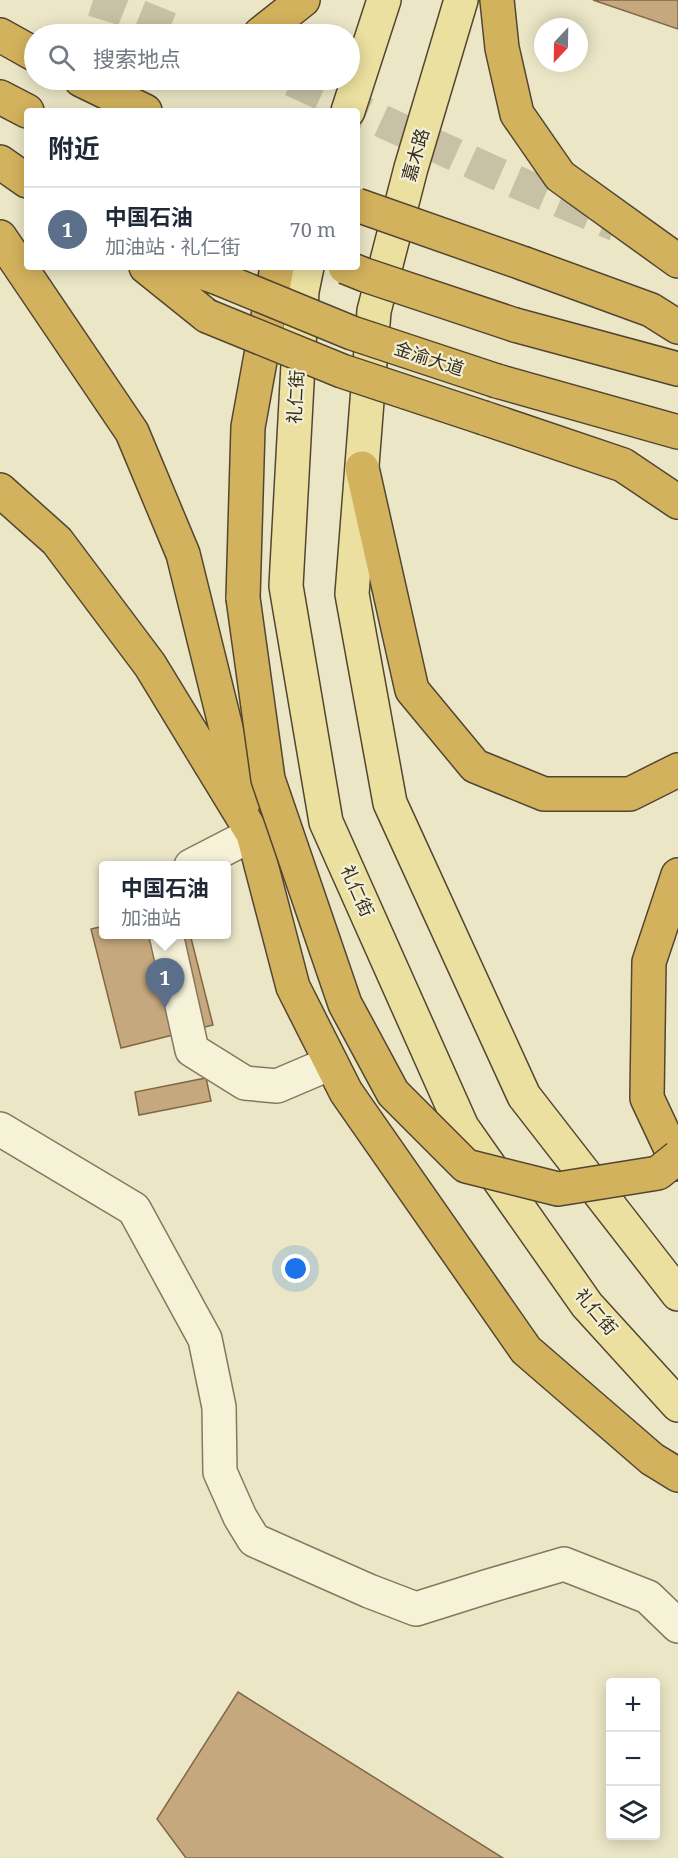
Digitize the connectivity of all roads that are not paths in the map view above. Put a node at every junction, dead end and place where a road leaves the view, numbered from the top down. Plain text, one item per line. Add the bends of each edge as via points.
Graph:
1 (303, 0) edge
2 (384, 0) edge
3 (461, 0) edge
4 (497, 0) edge
5 (273, 24) edge
6 (0, 28) edge
7 (0, 35) edge
8 (24, 36) edge
9 (24, 48) edge
10 (360, 74) edge
11 (102, 90) edge
12 (355, 90) edge
13 (0, 97) edge
14 (139, 108) edge
15 (349, 108) edge
16 (24, 109) edge
17 (0, 162) edge
18 (24, 179) edge
19 (360, 206) edge
20 (0, 237) edge
21 (678, 261) edge
22 (150, 270) edge
23 (195, 270) edge
24 (276, 270) edge
25 (352, 270) edge
26 (304, 279) edge
27 (678, 327) edge
28 (678, 369) edge
29 (678, 432) edge
30 (362, 468) junction
31 (0, 490) edge
32 (678, 502) edge
33 (678, 770) edge
34 (253, 834) junction
35 (201, 861) edge
36 (678, 875) edge
37 (167, 939) edge
38 (331, 1063) junction
39 (0, 1129) edge
40 (678, 1157) edge
41 (678, 1164) edge
42 (678, 1294) edge
43 (678, 1405) edge
44 (678, 1475) edge
45 (678, 1626) edge

1 - 5 highway
2 - 10 main road
3 - 30 main road, 嘉木路 via 374,311
4 - 21 highway via 516,114 560,176
6 - 8 highway
7 - 9 highway
11 - 14 highway
12 - 15 main road
13 - 16 highway
17 - 18 highway
19 - 27 highway, bridge via 651,310
20 - 34 highway via 132,432 183,554
22 - 32 highway, bridge via 207,316 342,371 623,465
23 - 29 highway, 金渝大道, bridge via 352,333 497,381
24 - 40 highway, bridge via 248,427 243,597 268,779 345,1004 393,1093 466,1166 558,1189 658,1173
25 - 28 highway, bridge via 515,325
26 - 43 main road, 礼仁街 via 286,586 326,822 462,1127 587,1305
30 - 33 highway via 412,690 475,766 544,794 630,794
30 - 42 main road via 352,594 390,803 524,1096
31 - 34 highway via 57,541 150,665
34 - 35 lane
34 - 38 highway via 292,987
36 - 41 highway via 649,962 647,1098
37 - 38 lane via 192,1050 245,1083 276,1086
38 - 44 highway via 346,1092 526,1350 652,1459
39 - 45 lane via 134,1209 205,1339 219,1407 220,1472 254,1540 416,1609 564,1564 648,1597

